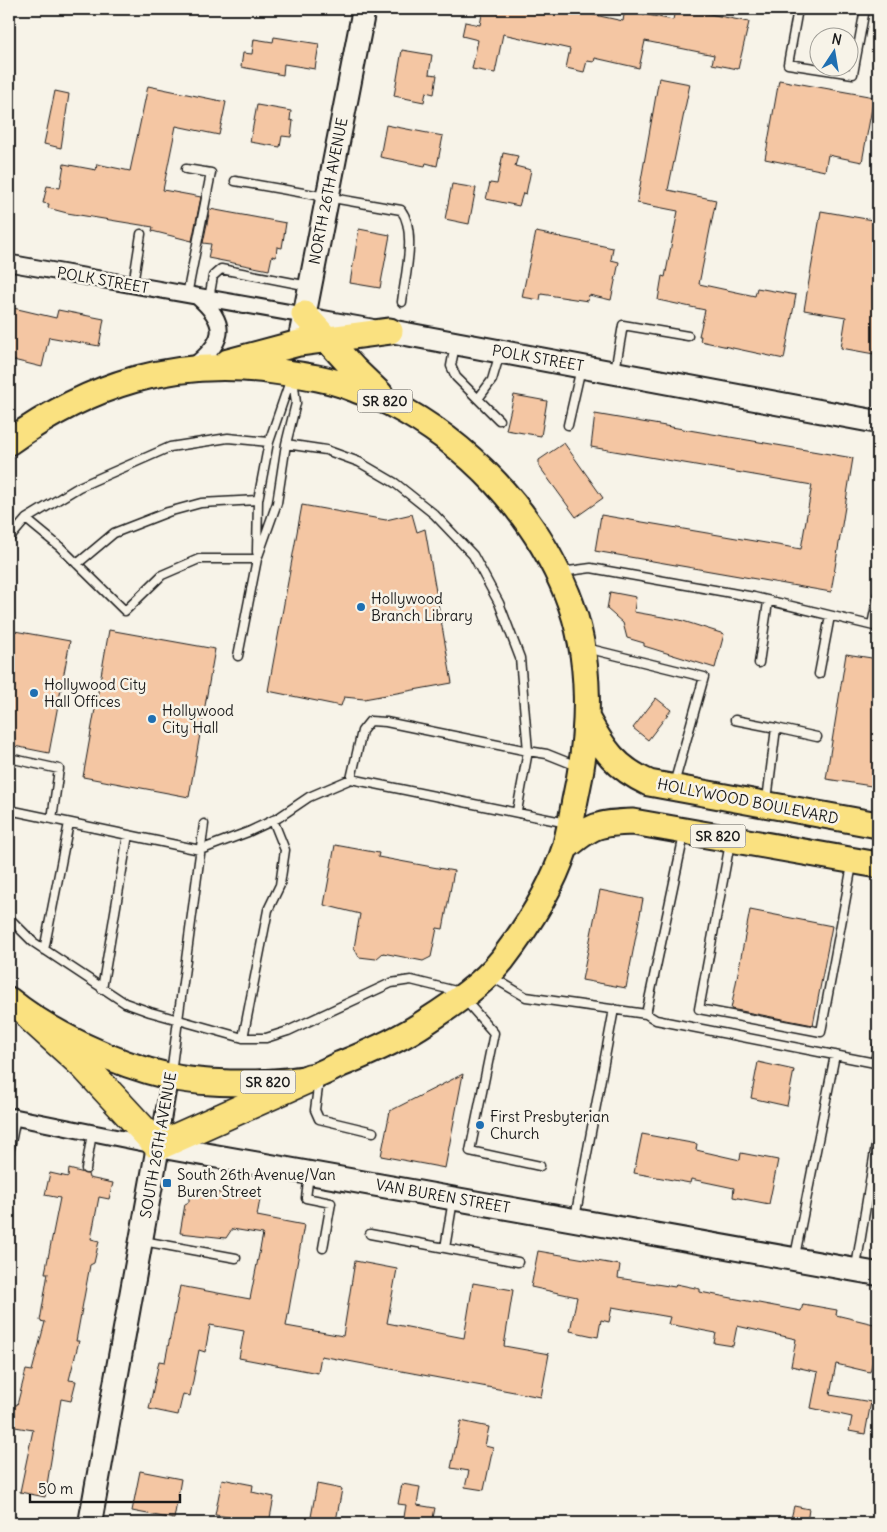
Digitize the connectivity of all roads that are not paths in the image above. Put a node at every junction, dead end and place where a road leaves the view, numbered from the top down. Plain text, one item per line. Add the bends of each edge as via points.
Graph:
1 (364, 9) edge
2 (798, 9) edge
3 (865, 9) edge
4 (186, 169) dead end
5 (235, 181) dead end
6 (327, 196) junction
7 (141, 234) dead end
8 (9, 262) edge
9 (133, 285) junction
10 (310, 286) junction
11 (198, 297) junction
12 (402, 302) dead end
13 (304, 314) junction
14 (390, 331) junction
15 (688, 336) dead end
16 (326, 339) junction
17 (299, 343) junction
18 (456, 343) junction
19 (501, 352) junction
20 (214, 366) junction
21 (582, 366) junction
22 (190, 369) junction
23 (615, 373) junction
24 (293, 374) junction
25 (478, 399) junction
26 (389, 402) junction
27 (499, 420) dead end
28 (878, 422) edge
29 (568, 425) dead end
30 (9, 442) edge
31 (269, 442) junction
32 (286, 444) junction
33 (258, 500) junction
34 (26, 519) junction
35 (9, 539) edge
36 (257, 559) junction
37 (77, 564) junction
38 (556, 573) junction
39 (878, 595) edge
40 (768, 602) junction
41 (830, 616) junction
42 (875, 626) edge
43 (580, 647) junction
44 (238, 656) dead end
45 (759, 663) dead end
46 (819, 674) dead end
47 (587, 719) junction
48 (735, 720) dead end
49 (776, 728) junction
50 (817, 737) dead end
51 (528, 751) junction
52 (9, 758) edge
53 (581, 768) junction
54 (351, 780) junction
55 (673, 788) junction
56 (767, 805) junction
57 (9, 810) edge
58 (517, 811) junction
59 (52, 819) junction
60 (273, 820) junction
61 (69, 822) junction
62 (570, 823) junction
63 (204, 824) dead end
64 (878, 826) edge
65 (685, 830) junction
66 (128, 835) junction
67 (731, 839) junction
68 (565, 848) junction
69 (200, 850) junction
70 (853, 861) junction
71 (878, 865) edge
72 (9, 918) edge
73 (44, 950) junction
74 (488, 974) junction
75 (102, 989) junction
76 (464, 994) junction
77 (9, 1000) edge
78 (614, 1010) junction
79 (646, 1014) junction
80 (31, 1018) junction
81 (178, 1020) junction
82 (243, 1038) junction
83 (878, 1045) edge
84 (835, 1055) junction
85 (877, 1063) edge
86 (315, 1076) junction
87 (170, 1077) junction
88 (12, 1117) edge
89 (374, 1132) dead end
90 (92, 1133) junction
91 (878, 1133) edge
92 (158, 1146) junction
93 (9, 1154) edge
94 (540, 1166) dead end
95 (86, 1169) dead end
96 (310, 1172) junction
97 (453, 1198) junction
98 (575, 1220) junction
99 (370, 1234) dead end
100 (141, 1240) junction
101 (323, 1248) dead end
102 (445, 1248) junction
103 (236, 1258) dead end
104 (794, 1258) junction
105 (518, 1262) dead end
106 (856, 1270) junction
107 (878, 1274) edge
108 (90, 1523) edge

1 - 6 main road, NORTH 26TH AVENUE
2 - 3 lane via 788,64 853,74
4 - 11 lane via 211,174
5 - 6 lane
6 - 10 main road, NORTH 26TH AVENUE
6 - 12 lane via 401,210 407,218 410,231
7 - 9 lane
8 - 9 street, POLK STREET
9 - 11 street, POLK STREET
10 - 11 lane via 221,269
10 - 13 main road, NORTH 26TH AVENUE
11 - 13 street, POLK STREET
11 - 22 street via 212,309 220,328 218,341 210,353
13 - 14 street, POLK STREET
13 - 16 main road
13 - 17 main road, NORTH 26TH AVENUE
14 - 16 main road
14 - 18 main road, POLK STREET
15 - 23 lane via 623,325
16 - 17 main road
16 - 26 main road
17 - 20 main road
17 - 24 street, NORTH 26TH AVENUE
18 - 19 main road, POLK STREET
18 - 25 lane via 451,366 456,377
19 - 21 main road, POLK STREET
19 - 25 lane via 492,380
20 - 22 main road, SR 820
20 - 24 main road, SR 820
21 - 23 main road, POLK STREET
21 - 29 lane
22 - 30 main road, SR 820 via 117,383 79,398
23 - 28 main road, POLK STREET
24 - 26 main road, SR 820 via 342,384
24 - 31 lane, NORTH 26TH AVENUE
24 - 32 lane, NORTH 26TH AVENUE via 296,403
25 - 27 lane
26 - 38 main road, SR 820 via 434,430 498,484 526,520
31 - 33 lane, NORTH 26TH AVENUE
31 - 34 lane via 228,438 170,447 79,487
32 - 36 lane, NORTH 26TH AVENUE via 277,503
32 - 51 lane via 326,450 359,462 395,483 434,514 473,555 499,603 520,658
33 - 36 lane, NORTH 26TH AVENUE
33 - 37 lane via 201,503 168,512 114,533
34 - 35 lane
34 - 37 lane
36 - 37 lane via 199,559 162,575 126,611
36 - 44 lane, NORTH 26TH AVENUE
38 - 40 lane via 591,568
38 - 43 main road, SR 820 via 568,595
39 - 42 lane
40 - 41 lane
40 - 45 lane
41 - 42 lane
41 - 46 lane
43 - 47 main road, SR 820
43 - 55 lane via 704,677
47 - 53 main road
47 - 55 main road, HOLLYWOOD BOULEVARD / SR 820 via 611,758 629,774 649,783
48 - 49 lane
49 - 50 lane
49 - 56 lane
51 - 53 lane via 547,754
51 - 54 lane via 370,721 362,731
51 - 58 lane
52 - 59 lane via 59,769
53 - 62 main road
54 - 58 lane
54 - 60 lane via 309,797
55 - 56 main road, HOLLYWOOD BOULEVARD / SR 820
56 - 64 main road, HOLLYWOOD BOULEVARD / SR 820
57 - 59 lane
58 - 62 lane
59 - 61 lane
60 - 69 lane
60 - 82 lane via 285,850 280,885 268,910
61 - 66 lane
61 - 73 lane
62 - 68 main road
63 - 69 lane, SOUTH 26TH AVENUE
65 - 67 main road, SR 820
65 - 68 main road, SR 820 via 633,822 605,823 584,832
65 - 79 lane
66 - 69 lane
66 - 75 lane
67 - 70 main road, SR 820
67 - 70 lane via 699,1009 821,1032
68 - 74 main road, SR 820 via 548,890 527,925
69 - 81 lane, SOUTH 26TH AVENUE
70 - 71 main road, SR 820
72 - 73 lane
73 - 75 lane
74 - 76 main road, SR 820
74 - 78 lane via 526,998
75 - 81 lane via 125,1003
76 - 82 lane via 411,980 391,983 288,1031 266,1038
76 - 86 main road, SR 820 via 413,1031
76 - 94 lane via 494,1033 470,1152
77 - 80 main road, SR 820
78 - 79 lane
78 - 98 lane
79 - 84 lane via 656,1020
80 - 87 main road, SR 820 via 95,1050
80 - 92 highway via 85,1067
81 - 82 lane
81 - 87 lane, SOUTH 26TH AVENUE
83 - 85 lane
84 - 85 lane
84 - 104 lane
86 - 87 main road, SR 820 via 271,1082 222,1083
86 - 89 lane via 315,1110 319,1119
86 - 92 highway
87 - 92 street, SOUTH 26TH AVENUE
88 - 90 street, VAN BUREN STREET
88 - 93 lane
90 - 92 street, VAN BUREN STREET
90 - 95 lane
91 - 106 lane
92 - 96 main road, VAN BUREN STREET
92 - 100 main road, SOUTH 26TH AVENUE
96 - 97 main road, VAN BUREN STREET
96 - 101 lane via 306,1198 331,1203
97 - 98 main road, VAN BUREN STREET
97 - 102 lane
98 - 104 main road, VAN BUREN STREET
99 - 102 lane
100 - 103 lane
100 - 108 main road, SOUTH 26TH AVENUE
102 - 105 lane
104 - 106 main road, VAN BUREN STREET
106 - 107 main road, VAN BUREN STREET

